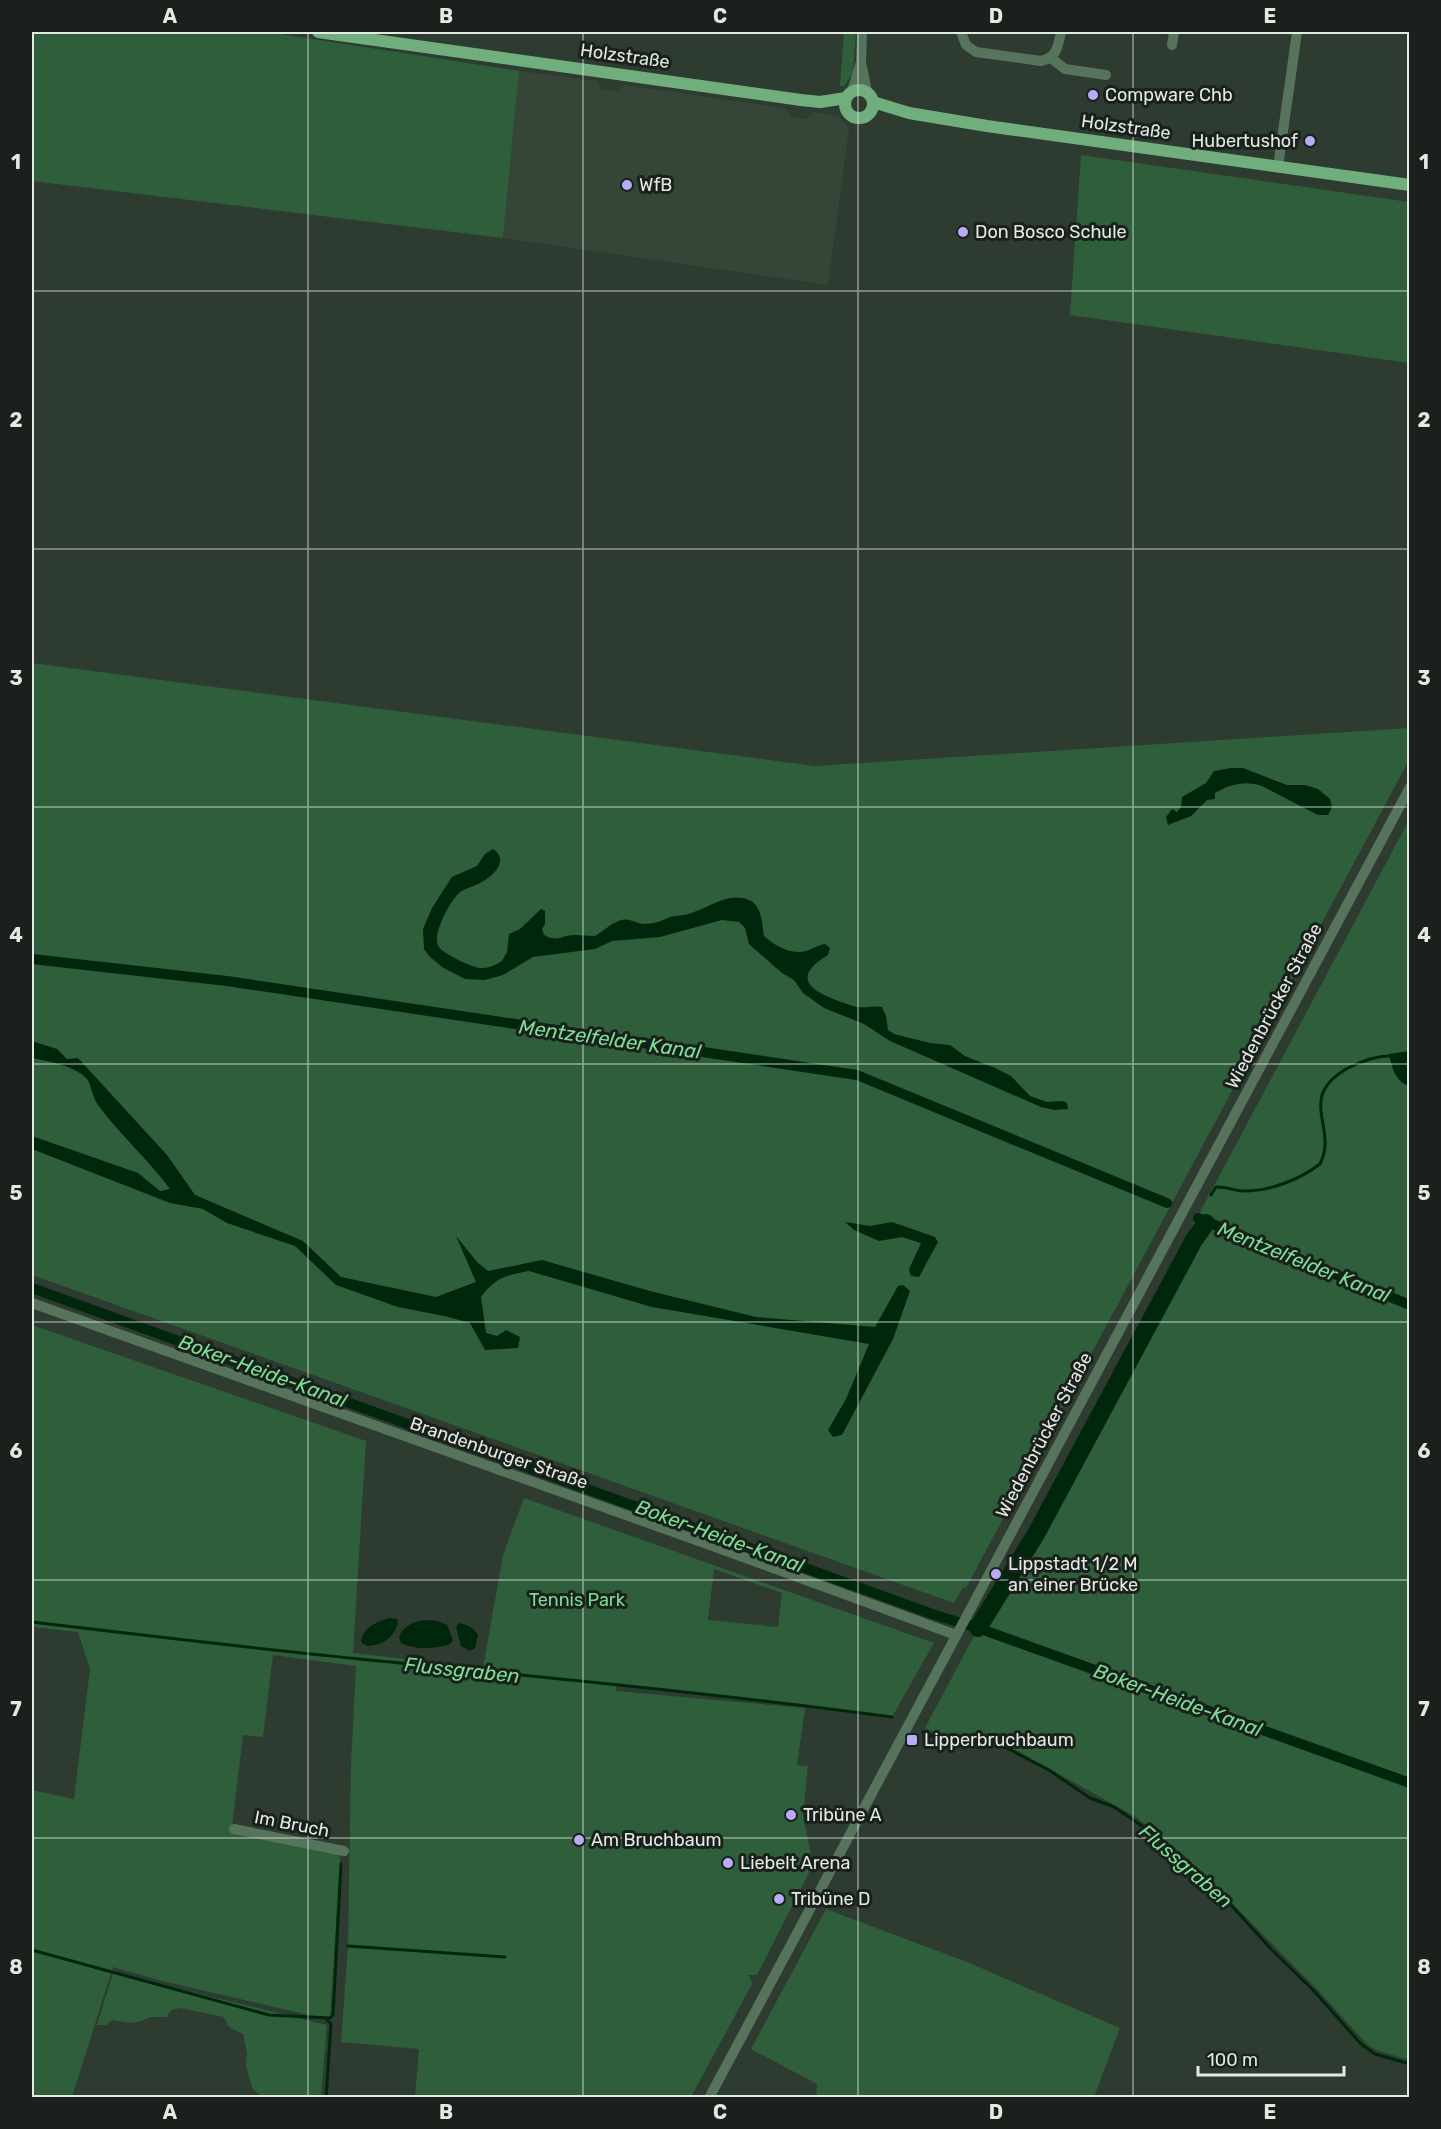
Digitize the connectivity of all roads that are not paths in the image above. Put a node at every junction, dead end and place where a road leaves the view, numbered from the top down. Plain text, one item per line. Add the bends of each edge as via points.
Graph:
1 (318, 32) edge
2 (862, 32) edge
3 (960, 32) edge
4 (1061, 32) edge
5 (1174, 32) edge
6 (1298, 32) edge
7 (1173, 45) dead end
8 (1051, 58) junction
9 (861, 62) junction
10 (1106, 75) dead end
11 (848, 100) junction
12 (870, 102) junction
13 (1278, 167) junction
14 (1410, 185) edge
15 (1410, 787) edge
16 (32, 1303) edge
17 (957, 1632) junction
18 (234, 1829) dead end
19 (344, 1851) dead end
20 (709, 2097) edge

1 - 11 main road, Holzstraße via 820,102
2 - 9 street
3 - 8 street via 966,45 976,52 1041,61
4 - 8 street
5 - 7 street
6 - 13 street
8 - 10 street via 1065,69
9 - 11 street
9 - 12 street
11 - 12 main road, Holzstraße via 861,90
11 - 12 main road, Holzstraße via 852,116 858,118 867,116
12 - 13 main road, Holzstraße via 987,126
13 - 14 main road, Holzstraße
15 - 17 street, Wiedenbrücker Straße
16 - 17 street, Brandenburger Straße
17 - 20 street, Wiedenbrücker Straße
18 - 19 street, Im Bruch

